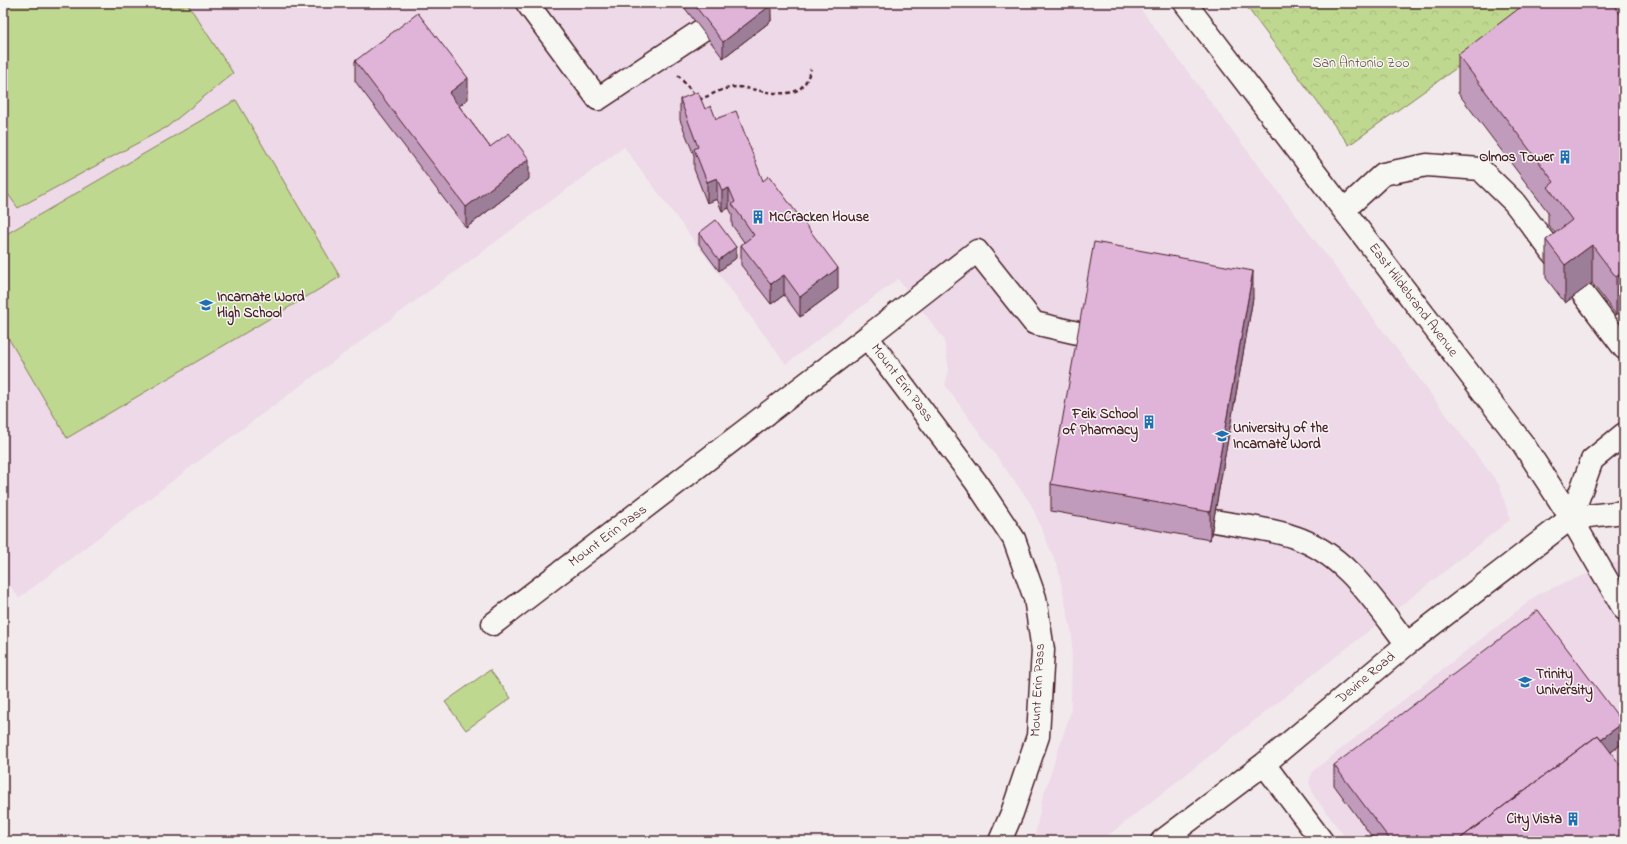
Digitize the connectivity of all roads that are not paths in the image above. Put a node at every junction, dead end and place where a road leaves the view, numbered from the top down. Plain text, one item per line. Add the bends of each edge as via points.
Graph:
1 (527, 3) edge
2 (1185, 3) edge
3 (702, 30) edge
4 (1344, 210) junction
5 (1562, 265) edge
6 (1581, 291) edge
7 (1082, 334) edge
8 (867, 337) junction
9 (1624, 348) edge
10 (1624, 434) edge
11 (1624, 512) edge
12 (1571, 518) junction
13 (1214, 521) edge
14 (1624, 609) edge
15 (493, 624) dead end
16 (1407, 644) junction
17 (1264, 764) junction
18 (1000, 841) edge
19 (1162, 841) edge
20 (1322, 841) edge

1 - 3 street via 598,99
2 - 4 street, East Hildebrand Avenue
4 - 5 street via 1384,174 1427,165 1480,169 1514,202
4 - 12 street, East Hildebrand Avenue via 1523,444
6 - 9 street
7 - 8 street via 1034,323 977,251
8 - 15 street, Mount Erin Pass
8 - 18 street, Mount Erin Pass via 976,482 1014,539 1035,598 1043,650 1038,736
10 - 12 street via 1592,460
11 - 12 street
12 - 14 street, East Hildebrand Avenue
12 - 16 street, Devine Road
13 - 16 street via 1285,534 1323,550 1347,569
16 - 17 street, Devine Road
17 - 19 street, Devine Road
17 - 20 street

